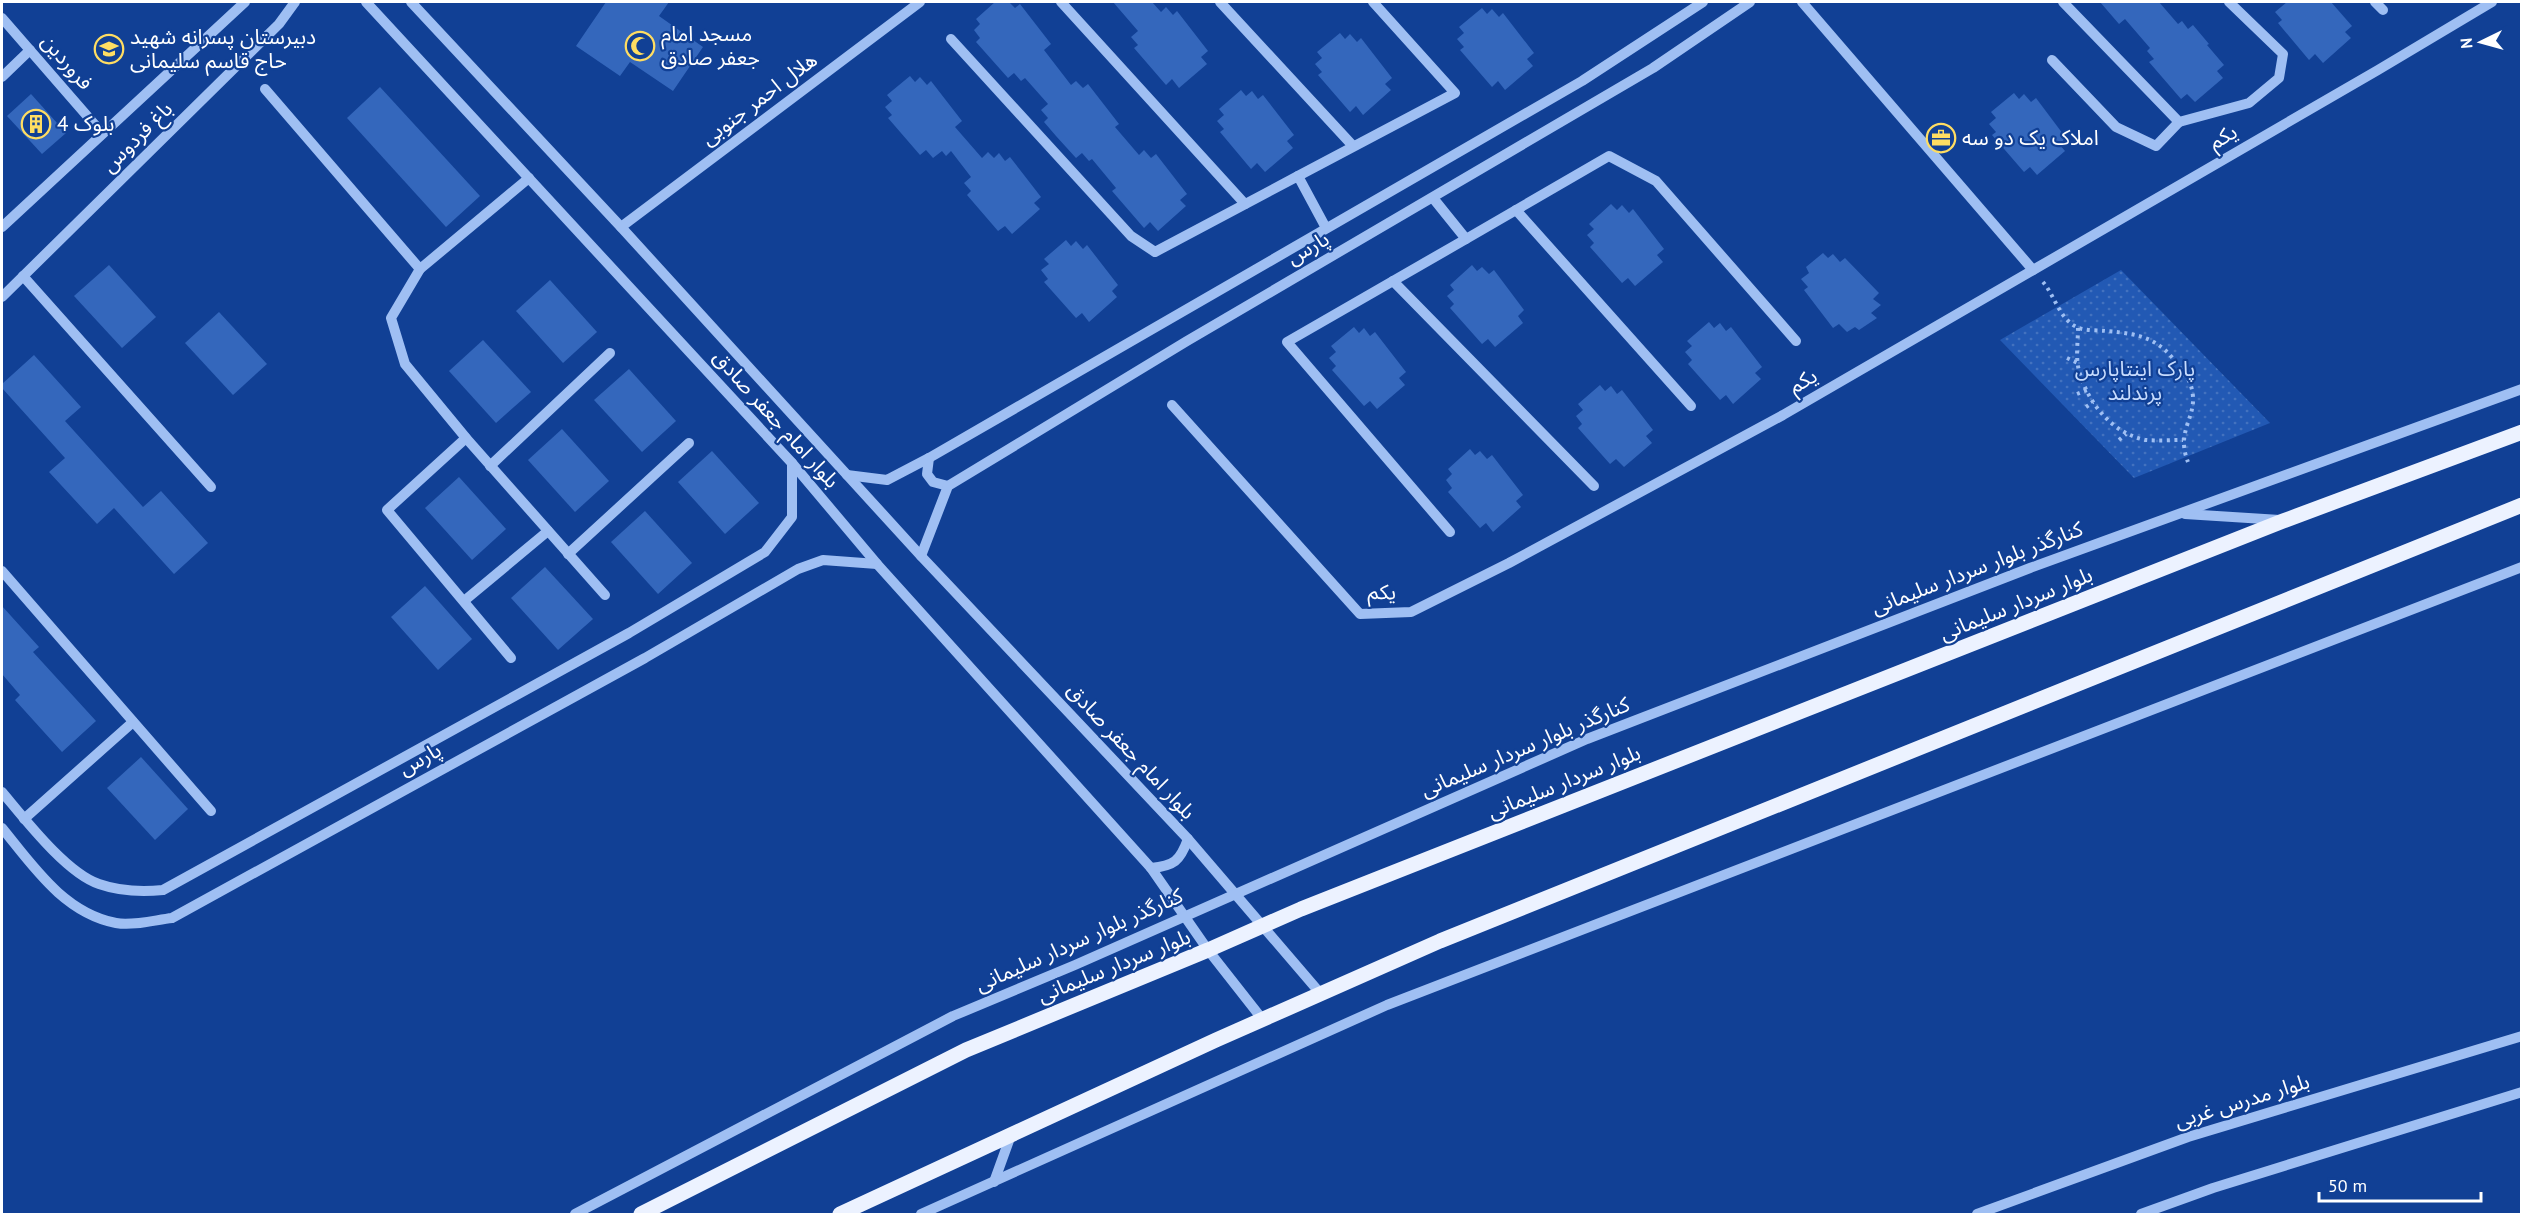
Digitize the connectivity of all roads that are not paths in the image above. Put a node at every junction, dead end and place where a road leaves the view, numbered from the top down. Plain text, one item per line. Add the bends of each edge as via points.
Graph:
1 (244, 2) edge
2 (295, 2) edge
3 (366, 2) edge
4 (411, 2) edge
5 (921, 2) edge
6 (1061, 2) edge
7 (1220, 2) edge
8 (1372, 2) edge
9 (1703, 2) edge
10 (1750, 2) edge
11 (1802, 2) edge
12 (2063, 2) edge
13 (2229, 2) edge
14 (2492, 2) edge
15 (2, 18) edge
16 (951, 39) dead end
17 (30, 50) junction
18 (2052, 60) dead end
19 (2, 76) edge
20 (265, 89) dead end
21 (2179, 123) junction
22 (102, 133) junction
23 (1353, 146) junction
24 (1298, 176) junction
25 (529, 178) junction
26 (1433, 198) junction
27 (1245, 204) junction
28 (1516, 210) junction
29 (2, 227) edge
30 (621, 227) junction
31 (1326, 228) junction
32 (1466, 238) junction
33 (420, 269) junction
34 (2033, 270) junction
35 (23, 276) junction
36 (1393, 281) junction
37 (2, 297) edge
38 (1796, 341) dead end
39 (610, 353) dead end
40 (2522, 388) edge
41 (1172, 405) dead end
42 (1691, 406) dead end
43 (2522, 432) edge
44 (466, 438) junction
45 (689, 443) dead end
46 (929, 458) junction
47 (792, 463) junction
48 (490, 466) junction
49 (847, 476) junction
50 (948, 486) junction
51 (1594, 486) dead end
52 (211, 487) dead end
53 (2522, 505) edge
54 (2180, 513) junction
55 (2283, 520) junction
56 (548, 531) junction
57 (1450, 532) dead end
58 (568, 554) junction
59 (921, 556) junction
60 (877, 564) junction
61 (2522, 567) edge
62 (2, 571) edge
63 (605, 595) dead end
64 (464, 602) junction
65 (511, 657) dead end
66 (133, 722) junction
67 (2, 792) edge
68 (211, 811) dead end
69 (24, 819) junction
70 (2, 828) edge
71 (1188, 839) junction
72 (1151, 868) junction
73 (1236, 893) junction
74 (1184, 915) junction
75 (1261, 926) junction
76 (1209, 950) junction
77 (1320, 993) junction
78 (1263, 1020) junction
79 (2522, 1036) edge
80 (2522, 1092) edge
81 (1011, 1135) junction
82 (994, 1182) junction
83 (575, 1215) edge
84 (641, 1215) edge
85 (840, 1215) edge
86 (921, 1215) edge
87 (1977, 1215) edge
88 (2141, 1215) edge

1 - 22 street, باغ فردوس
2 - 35 street, باغ فردوس via 279,24
3 - 25 street, بلوار امام جعفر صادق
4 - 30 street, بلوار امام جعفر صادق
5 - 30 street, هلال احمر جنوبی
6 - 27 street
7 - 23 street
8 - 23 street via 1455,93
9 - 31 street, پارس via 1582,81
10 - 26 street, پارس via 1653,68
11 - 34 street
12 - 21 street
13 - 21 street via 2283,54 2279,78 2249,103
14 - 34 street, یکم
15 - 17 street, فروردین
16 - 27 street via 1131,236 1155,252
17 - 19 street
17 - 22 street, فروردین
18 - 21 street via 2116,128 2156,146
20 - 33 street
22 - 29 street, باغ فردوس
23 - 24 street
24 - 27 street
24 - 31 street
25 - 33 street
25 - 47 street, بلوار امام جعفر صادق
26 - 32 street
26 - 50 street, پارس
28 - 32 street
28 - 38 street via 1609,156 1656,181
28 - 42 street
30 - 49 street, بلوار امام جعفر صادق
31 - 46 street, پارس
32 - 36 street
33 - 44 street via 391,318 405,364
34 - 41 street, یکم via 1783,415 1411,612 1360,614
35 - 37 street, باغ فردوس
35 - 52 street
36 - 51 street
36 - 57 street via 1287,342
39 - 48 street
40 - 54 street, کنارگذر بلوار سردار سلیمانی
43 - 55 main road, بلوار سردار سلیمانی
44 - 48 street
44 - 64 street via 387,510
45 - 58 street
46 - 49 street, پارس via 887,480
46 - 50 street via 927,474 933,482
47 - 60 street, بلوار امام جعفر صادق
47 - 69 street, پارس via 792,517 765,552 619,639 163,890 135,891 97,884 69,865
48 - 56 street
49 - 59 street, بلوار امام جعفر صادق
50 - 59 street
53 - 77 main road via 1440,941
54 - 55 street
54 - 73 street, کنارگذر بلوار سردار سلیمانی via 1587,739
55 - 75 main road, بلوار سردار سلیمانی
56 - 58 street
56 - 64 street
58 - 63 street
59 - 71 street, بلوار امام جعفر صادق
60 - 70 street, پارس via 823,560 798,569 645,658 172,918 118,924 87,913 54,890
60 - 72 street, بلوار امام جعفر صادق
61 - 82 street via 1387,1005
62 - 66 street
64 - 65 street
66 - 68 street
66 - 69 street
67 - 69 street, پارس
71 - 72 street via 1181,856 1167,867
71 - 73 street, بلوار امام جعفر صادق
72 - 74 street, بلوار امام جعفر صادق
73 - 74 street, کنارگذر بلوار سردار سلیمانی
73 - 75 street, بلوار امام جعفر صادق
74 - 76 street, بلوار امام جعفر صادق
74 - 83 street, کنارگذر بلوار سردار سلیمانی via 953,1016
75 - 76 main road, بلوار سردار سلیمانی
75 - 77 street, بلوار امام جعفر صادق
76 - 78 street, بلوار امام جعفر صادق
76 - 84 main road, بلوار سردار سلیمانی via 966,1050
77 - 78 main road
78 - 81 main road
79 - 87 street, بلوار مدرس غربی via 2188,1137
80 - 88 street via 2213,1188
81 - 82 street
81 - 85 main road
82 - 86 street

